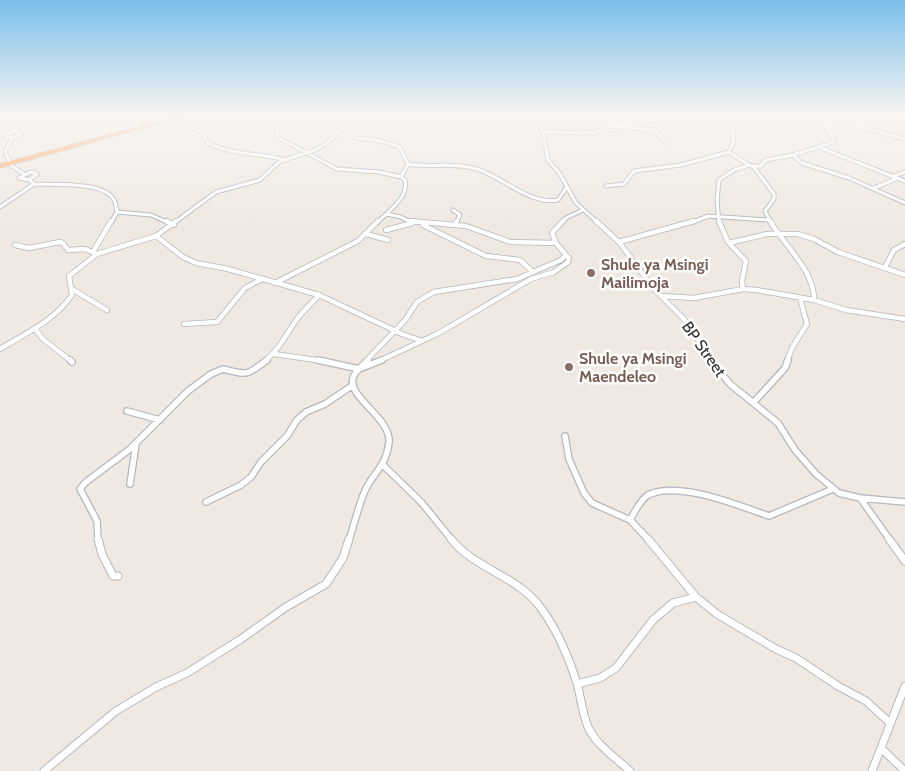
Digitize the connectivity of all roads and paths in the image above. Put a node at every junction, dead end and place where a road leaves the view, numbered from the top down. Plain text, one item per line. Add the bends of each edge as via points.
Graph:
1 (6, 151) edge
2 (43, 151) edge
3 (47, 151) edge
4 (238, 151) edge
5 (303, 151) edge
6 (311, 151) edge
7 (402, 151) edge
8 (546, 151) edge
9 (809, 151) edge
10 (828, 151) edge
11 (730, 152) joint
12 (307, 153) junction
13 (793, 155) junction
14 (0, 160) edge
15 (286, 160) junction
16 (8, 161) junction
17 (408, 164) junction
18 (0, 166) edge
19 (754, 167) junction
20 (905, 172) edge
21 (24, 174) junction
22 (401, 177) junction
23 (894, 178) junction
24 (30, 179) junction
25 (905, 181) edge
26 (34, 184) junction
27 (606, 186) dead end
28 (567, 187) junction
29 (874, 188) junction
30 (905, 203) edge
31 (0, 207) edge
32 (452, 210) dead end
33 (582, 210) junction
34 (117, 212) junction
35 (387, 214) junction
36 (717, 216) junction
37 (769, 220) junction
38 (412, 223) junction
39 (420, 224) junction
40 (174, 225) junction
41 (455, 225) junction
42 (386, 230) dead end
43 (366, 234) junction
44 (778, 234) junction
45 (156, 236) junction
46 (388, 240) dead end
47 (619, 242) junction
48 (556, 243) junction
49 (729, 243) junction
50 (15, 244) dead end
51 (905, 244) edge
52 (95, 253) junction
53 (566, 255) junction
54 (885, 267) junction
55 (533, 272) junction
56 (905, 275) edge
57 (262, 279) junction
58 (275, 283) junction
59 (72, 289) junction
60 (743, 289) junction
61 (319, 295) junction
62 (661, 296) junction
63 (800, 298) junction
64 (814, 300) junction
65 (107, 310) dead end
66 (905, 320) edge
67 (184, 324) dead end
68 (35, 329) junction
69 (395, 331) junction
70 (422, 341) junction
71 (0, 349) edge
72 (274, 354) junction
73 (72, 362) dead end
74 (359, 369) junction
75 (353, 385) junction
76 (754, 402) junction
77 (127, 411) dead end
78 (160, 420) junction
79 (565, 436) dead end
80 (136, 444) junction
81 (383, 464) junction
82 (130, 484) dead end
83 (833, 489) junction
84 (860, 498) junction
85 (206, 502) dead end
86 (905, 502) edge
87 (630, 520) junction
88 (905, 561) edge
89 (118, 576) dead end
90 (696, 597) junction
91 (577, 684) junction
92 (905, 686) edge
93 (890, 723) junction
94 (882, 749) junction
95 (44, 771) edge
96 (630, 771) edge
97 (872, 771) edge
98 (905, 771) edge

1 - 16 street
2 - 16 highway
3 - 16 highway
4 - 15 street
5 - 12 street
6 - 12 street
7 - 17 street
8 - 28 street, BP Street via 548,160
9 - 13 street
10 - 23 street
11 - 19 street
11 - 27 street via 681,165 634,171 624,184
12 - 15 street
12 - 22 street via 341,170
13 - 19 street via 766,160
13 - 29 street via 804,164
14 - 16 highway
15 - 40 street via 273,166 260,180 216,192
16 - 18 highway
16 - 21 street via 15,170
17 - 22 street
17 - 28 street via 428,168 461,165 485,172 549,202 558,200
19 - 36 street via 734,170 719,180 715,201
19 - 37 street via 774,194 765,212
20 - 23 street
21 - 24 street via 21,180
21 - 24 street via 36,173
22 - 35 street via 406,185 402,198
23 - 25 street
23 - 29 street
24 - 26 street
26 - 31 street
26 - 34 street via 97,188 114,200
28 - 33 street, BP Street
29 - 30 street
32 - 41 street via 460,215
33 - 47 street, BP Street
33 - 48 street via 566,218 556,228 552,236
34 - 40 street via 151,214
34 - 52 street
35 - 38 street
35 - 43 street
36 - 37 street
36 - 47 street
36 - 49 street
37 - 44 street
38 - 39 street
38 - 42 street
39 - 41 street
39 - 55 street via 486,256 515,258
40 - 45 street
41 - 48 street via 510,242
43 - 46 street
43 - 58 street via 353,244
44 - 49 street
44 - 54 street via 807,236 838,252
44 - 64 street via 804,266 815,288
45 - 52 street
45 - 57 street via 196,263
47 - 62 street, BP Street
48 - 53 street
49 - 60 street via 746,261
50 - 52 street via 22,249 34,249 58,242 70,250 86,249
51 - 54 street via 894,250
52 - 59 street via 69,276
53 - 55 street
53 - 70 street via 568,262 554,272 531,279
54 - 56 street
55 - 69 street via 517,279 434,292 417,302
57 - 58 street
57 - 67 street via 245,288 217,322
58 - 61 street
59 - 65 street
59 - 68 street via 65,307
60 - 62 street via 694,298
60 - 63 street
61 - 69 street
61 - 72 street via 297,319
62 - 76 street, BP Street via 694,332 713,365 730,384
63 - 64 street
63 - 76 street via 807,324 792,348 785,368
64 - 66 street via 846,310
68 - 71 street
68 - 73 street
69 - 70 street
69 - 74 street
70 - 74 street
72 - 74 street
72 - 78 street via 250,373 223,368 216,371
74 - 75 street
75 - 81 street via 388,432
75 - 85 street via 297,420 287,436 241,485
76 - 83 street, BP Street via 778,423 795,450
77 - 78 street
78 - 80 street
79 - 87 street via 569,459 584,493 592,502
80 - 82 street
80 - 89 street via 80,489 97,521 102,554 110,572
81 - 91 street via 421,502 456,545 517,585 540,606 555,630
81 - 95 street via 365,491 343,558 326,584 187,673 116,711
83 - 84 street, BP Street
83 - 87 street via 769,516 707,496 656,493 639,505
84 - 86 street, BP Street
84 - 88 street
87 - 90 street
90 - 91 street via 673,603 653,620 616,668 600,678
90 - 93 street via 717,614 866,702
91 - 96 street via 588,727
92 - 93 street
93 - 94 street
94 - 97 street
94 - 98 street

